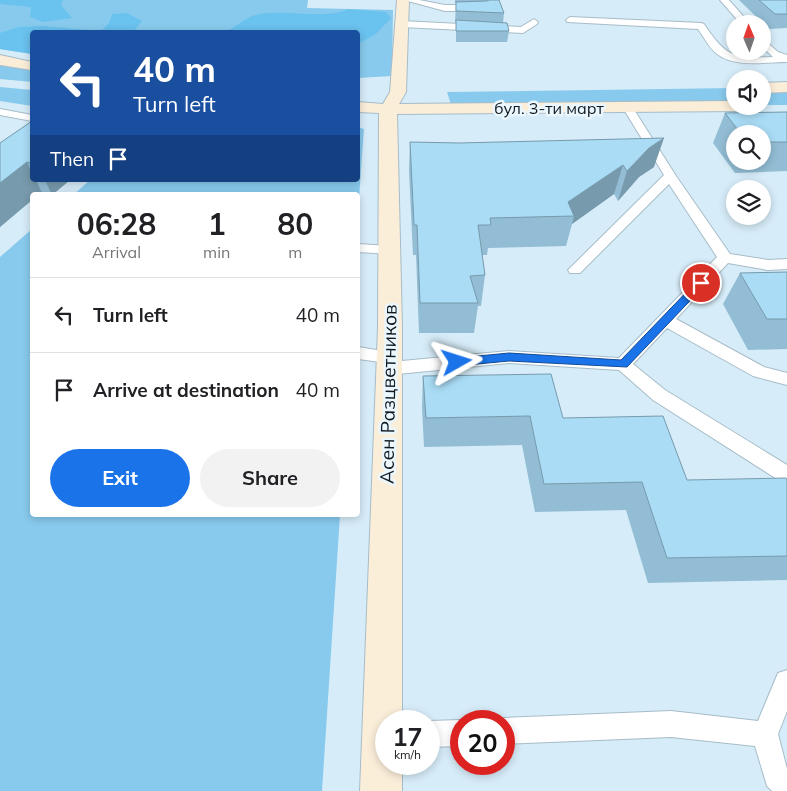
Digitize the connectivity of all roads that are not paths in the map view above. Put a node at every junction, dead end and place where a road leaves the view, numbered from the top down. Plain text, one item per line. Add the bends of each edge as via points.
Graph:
1 (403, 0) edge
2 (408, 0) edge
3 (724, 0) edge
4 (486, 7) edge
5 (738, 15) edge
6 (570, 20) dead end
7 (534, 22) dead end
8 (401, 24) junction
9 (771, 50) edge
10 (787, 59) edge
11 (0, 60) edge
12 (30, 66) edge
13 (787, 87) edge
14 (771, 88) edge
15 (418, 92) dead end
16 (389, 97) junction
17 (360, 106) edge
18 (726, 106) edge
19 (628, 108) junction
20 (0, 112) edge
21 (30, 118) edge
22 (670, 176) junction
23 (360, 248) edge
24 (390, 250) junction
25 (725, 258) junction
26 (787, 264) edge
27 (574, 270) dead end
28 (665, 320) junction
29 (360, 354) edge
30 (388, 363) junction
31 (623, 364) junction
32 (787, 379) edge
33 (787, 474) edge
34 (787, 682) edge
35 (384, 710) edge
36 (515, 731) edge
37 (765, 734) junction
38 (382, 775) edge
39 (787, 786) edge
40 (381, 791) edge

1 - 8 street, Асен Разцветников
2 - 4 lane via 445,8
3 - 5 lane
6 - 10 lane via 701,26 726,55 741,59
7 - 8 lane via 523,30
8 - 16 street, Асен Разцветников
9 - 10 lane
11 - 12 street
13 - 14 street
15 - 16 street, бул. 3-ти март
16 - 17 street, бул. 3-ти март
16 - 19 street, бул. 3-ти март
16 - 24 street, Асен Разцветников
18 - 19 street, бул. 3-ти март
19 - 22 lane
20 - 21 lane
22 - 25 lane
22 - 27 lane
23 - 24 lane
24 - 30 street, Асен Разцветников
25 - 26 lane via 768,265
25 - 28 lane
28 - 31 lane
28 - 32 lane via 760,372
29 - 30 lane
30 - 31 lane via 509,357
30 - 35 street, Асен Разцветников
31 - 33 lane via 659,395
34 - 37 lane
36 - 37 lane via 671,724
37 - 39 lane via 776,777
38 - 40 street, Асен Разцветников

